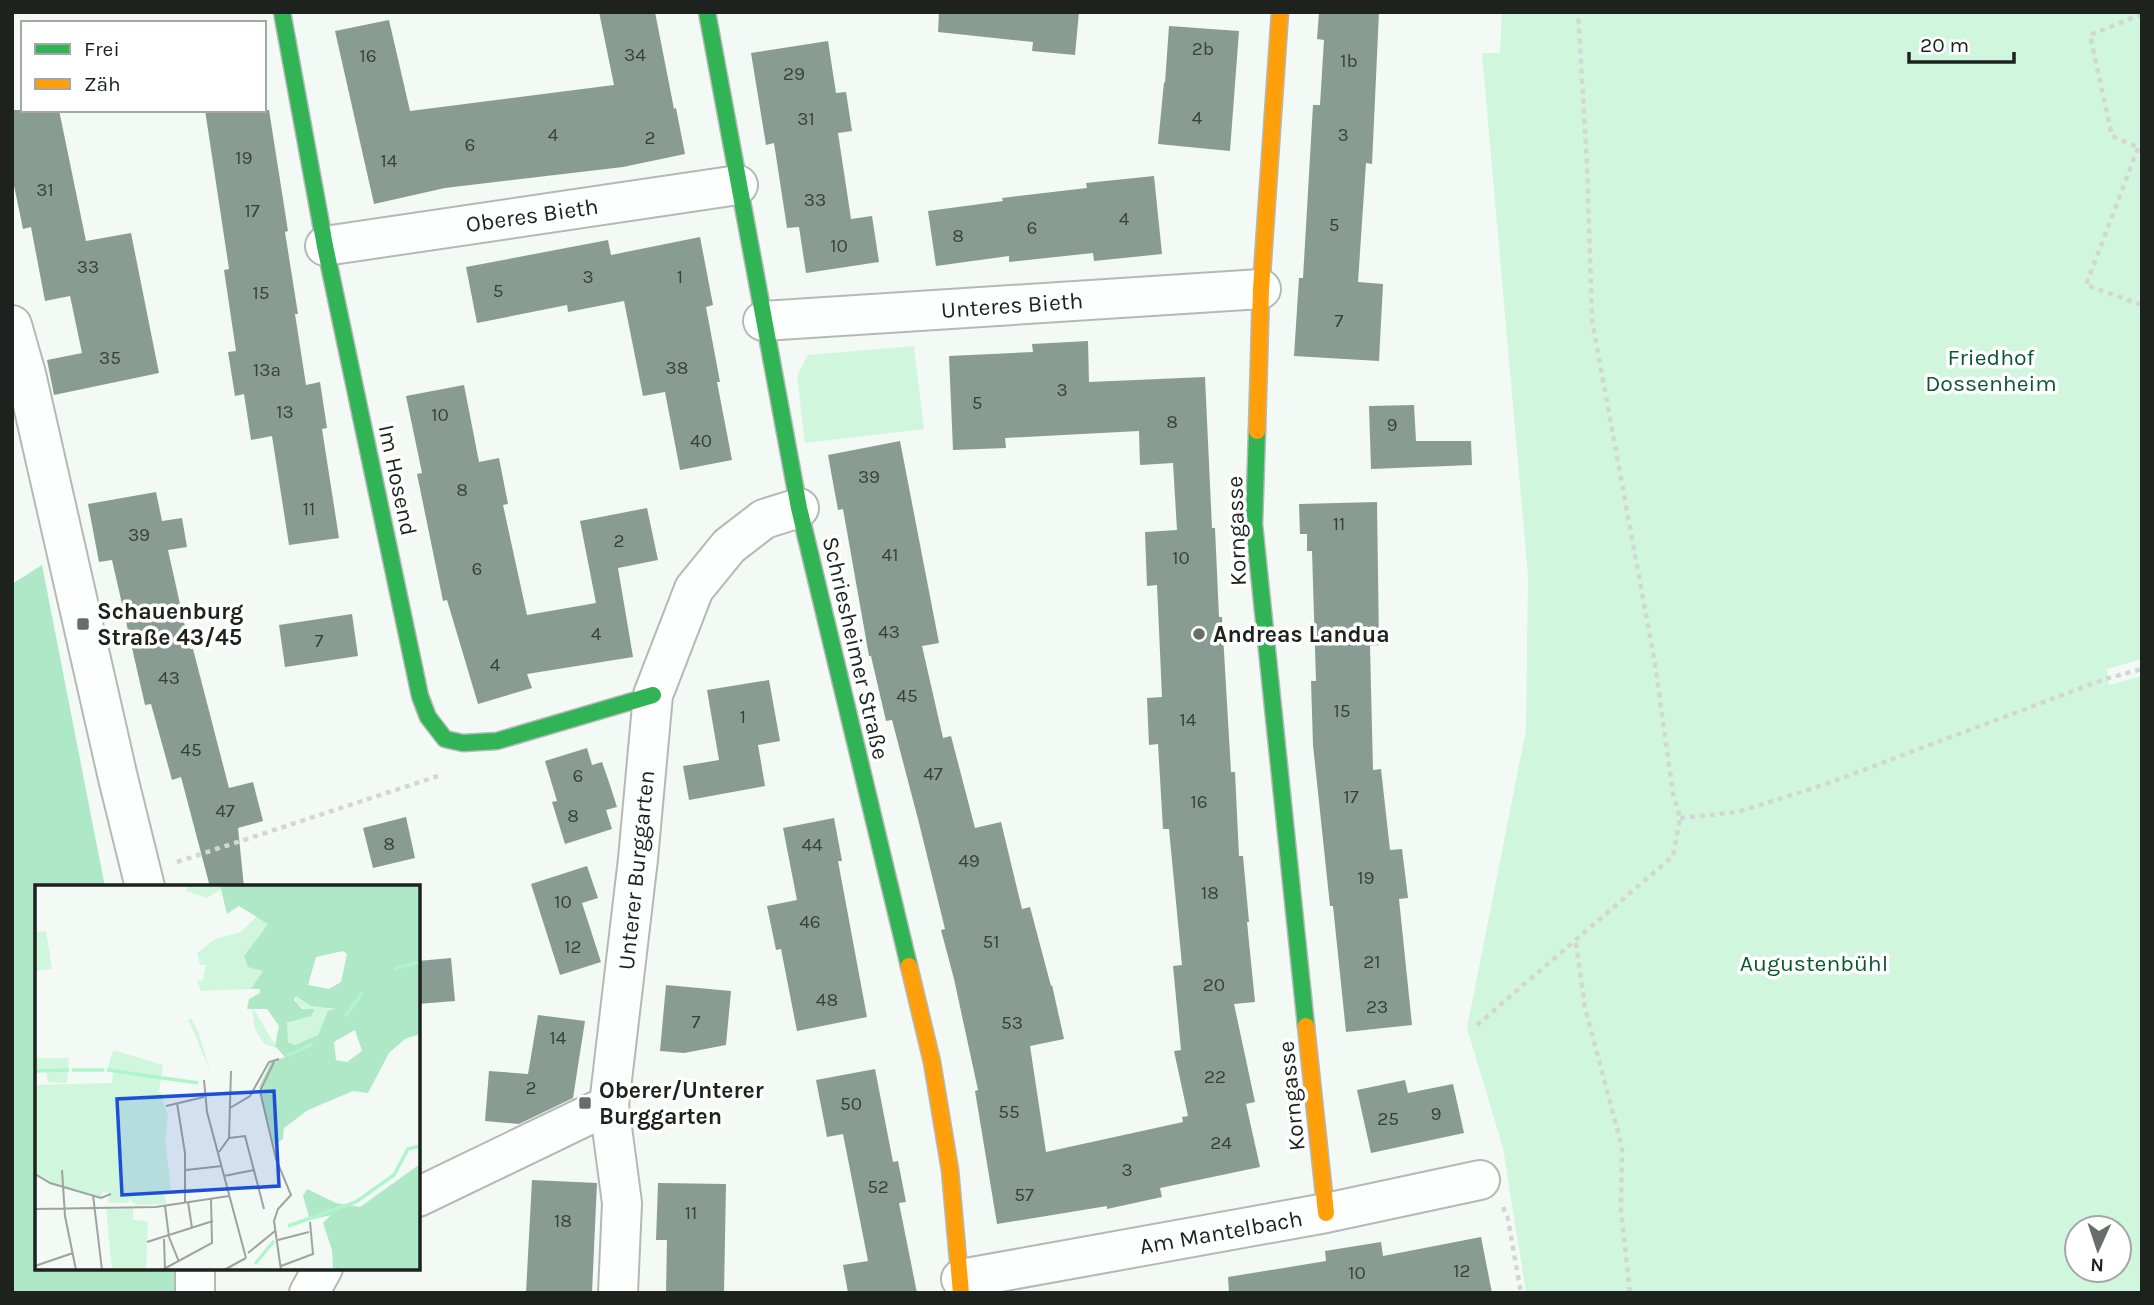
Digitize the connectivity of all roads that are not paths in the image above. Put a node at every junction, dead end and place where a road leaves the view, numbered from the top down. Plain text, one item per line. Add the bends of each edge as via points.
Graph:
1 (282, 12) edge
2 (707, 12) edge
3 (1280, 12) edge
4 (738, 185) junction
5 (325, 246) junction
6 (1261, 289) junction
7 (763, 321) junction
8 (12, 325) edge
9 (799, 508) junction
10 (653, 695) junction
11 (159, 875) edge
12 (609, 1105) junction
13 (1480, 1180) road end
14 (420, 1196) edge
15 (1326, 1213) junction
16 (195, 1270) edge
17 (322, 1270) edge
18 (961, 1286) edge
19 (195, 1293) edge
20 (309, 1293) edge
21 (618, 1293) edge

1 - 5 street, Im Hosend
2 - 4 street, Schriesheimer Straße
3 - 6 street, Korngasse
4 - 5 street, Oberes Bieth
4 - 7 street, Schriesheimer Straße
5 - 10 street, Im Hosend via 428,717 445,739 497,741
6 - 7 street, Unteres Bieth
6 - 15 street, Korngasse via 1254,524
7 - 9 street, Schriesheimer Straße
8 - 11 street via 115,765
9 - 10 street, Unterer Burggarten via 764,519 729,546 694,589
9 - 18 street, Schriesheimer Straße via 932,1062 950,1170
10 - 12 street, Unterer Burggarten
12 - 14 street
12 - 21 street, Unterer Burggarten via 622,1203
13 - 15 street, Am Mantelbach
15 - 18 street, Am Mantelbach
16 - 19 street
17 - 20 street

